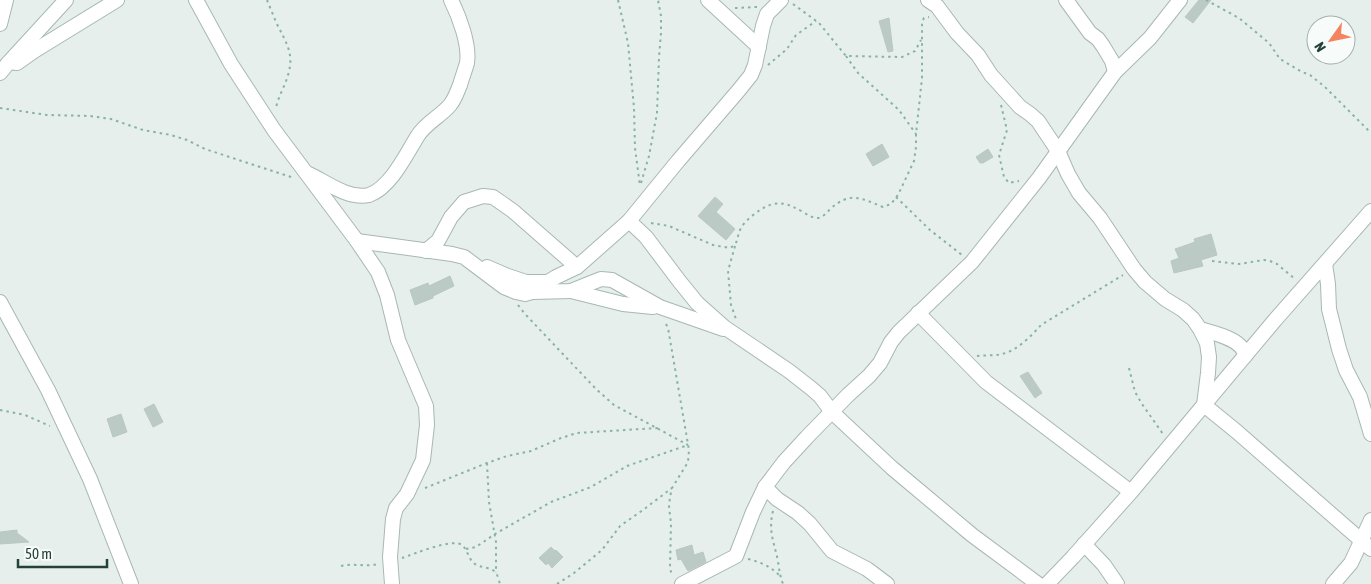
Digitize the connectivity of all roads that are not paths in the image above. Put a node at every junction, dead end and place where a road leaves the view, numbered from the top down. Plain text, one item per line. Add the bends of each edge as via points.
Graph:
1 (6, 0) edge
2 (66, 0) edge
3 (117, 0) edge
4 (187, 0) edge
5 (451, 0) edge
6 (708, 0) edge
7 (928, 0) edge
8 (1066, 0) edge
9 (1180, 0) edge
10 (782, 1) edge
11 (198, 4) edge
12 (0, 24) edge
13 (759, 47) junction
14 (9, 62) junction
15 (1115, 72) junction
16 (0, 74) edge
17 (1058, 151) junction
18 (305, 171) junction
19 (643, 205) junction
20 (1371, 211) edge
21 (630, 222) junction
22 (646, 237) junction
23 (357, 242) junction
24 (426, 251) junction
25 (464, 257) junction
26 (1325, 264) junction
27 (577, 267) junction
28 (547, 282) junction
29 (571, 291) junction
30 (532, 292) junction
31 (0, 302) edge
32 (660, 307) junction
33 (918, 313) junction
34 (733, 327) junction
35 (1200, 329) junction
36 (1245, 356) junction
37 (1204, 405) junction
38 (832, 412) junction
39 (1371, 434) edge
40 (766, 487) junction
41 (1131, 492) junction
42 (1371, 520) edge
43 (1084, 544) junction
44 (1366, 545) edge
45 (678, 581) edge
46 (131, 584) edge
47 (392, 584) edge
48 (887, 584) edge
49 (1038, 584) edge
50 (1047, 584) edge
51 (1117, 584) edge
52 (1333, 584) edge

1 - 12 street
2 - 14 street
3 - 14 street via 17,63
4 - 11 street
5 - 18 street via 466,45 467,61 461,81 454,100 419,133 394,174 381,188 358,196
6 - 13 street
7 - 17 street via 978,55 991,75 1038,122
8 - 15 street via 1103,46
9 - 15 street via 1150,38
10 - 13 street via 767,14
11 - 18 street via 231,64
13 - 19 street via 751,75
14 - 16 street
15 - 17 street
17 - 33 street via 972,262
17 - 35 street via 1079,194 1100,218 1134,269 1165,299 1193,318
18 - 23 street
19 - 21 street
19 - 22 street
20 - 26 street
21 - 22 street
21 - 27 street
22 - 34 street via 696,302
23 - 24 street
23 - 47 street via 378,272 388,295 398,340 426,406 423,460 393,519
24 - 25 street
24 - 27 street via 438,241 464,202 483,196 493,197
25 - 28 street via 526,282
25 - 30 street via 504,287 525,294
26 - 36 street
26 - 39 street via 1339,349 1360,397
27 - 28 street
28 - 30 street
29 - 30 street
29 - 32 street via 623,304
29 - 32 street via 601,279 612,280
31 - 46 street via 69,433
32 - 34 street
33 - 38 street via 892,342 869,376
33 - 41 street via 986,382
34 - 38 street via 812,389
35 - 36 street via 1232,340 1245,350
35 - 37 street via 1209,357
36 - 37 street
37 - 41 street
37 - 44 street
38 - 40 street via 784,462
38 - 49 street via 972,535
40 - 45 street via 752,512 736,556
40 - 48 street via 810,524 832,551
41 - 43 street
42 - 44 street
43 - 50 street
43 - 51 street
44 - 52 street

